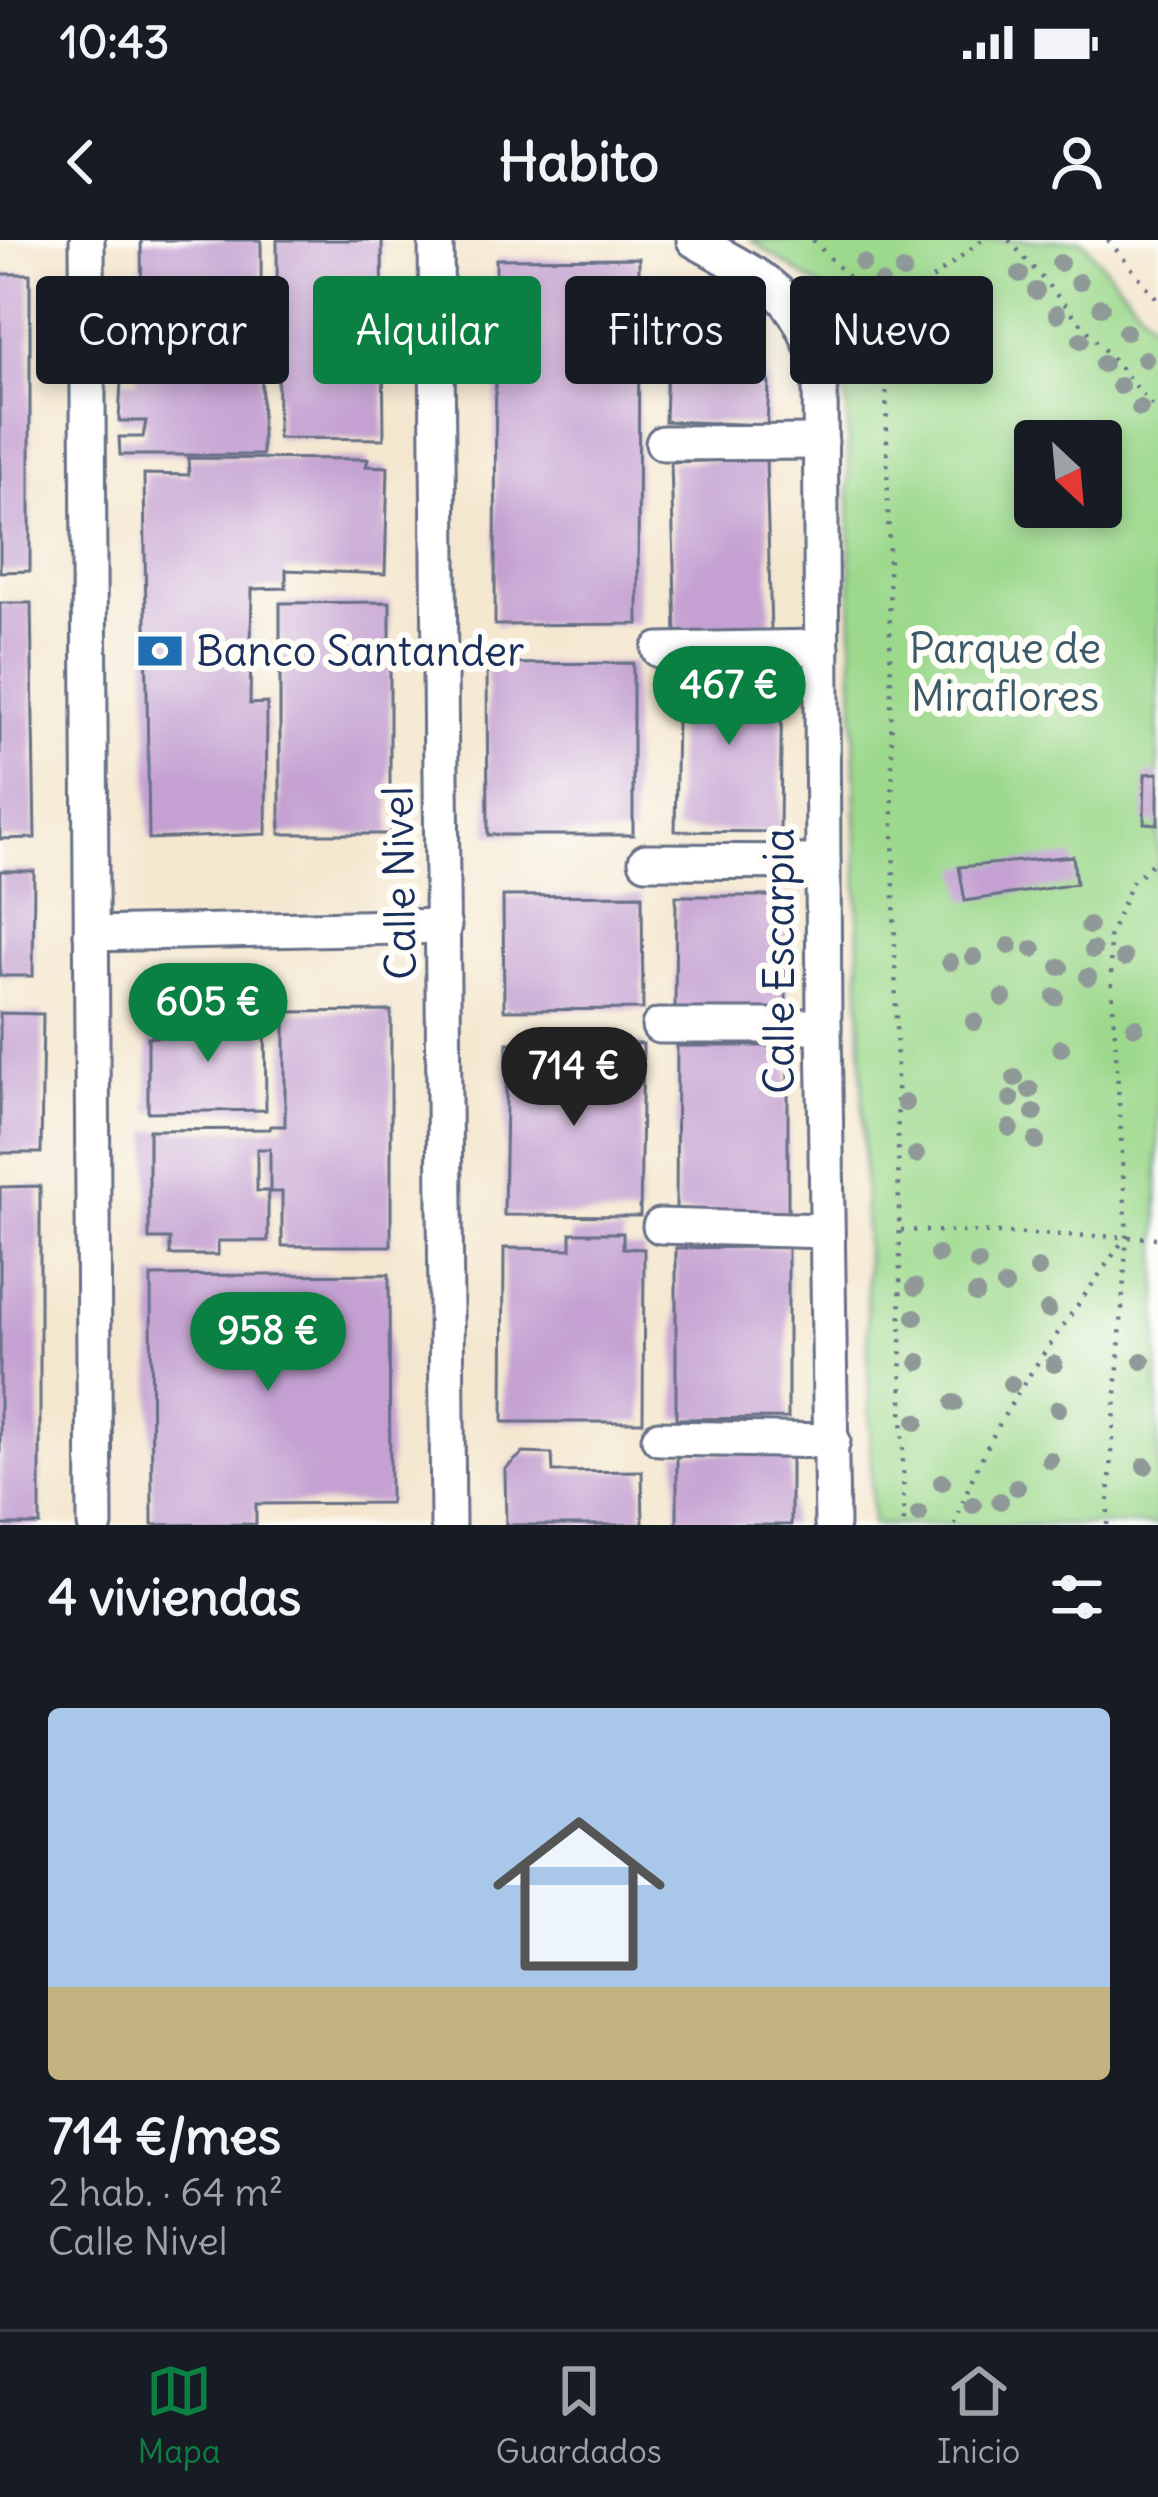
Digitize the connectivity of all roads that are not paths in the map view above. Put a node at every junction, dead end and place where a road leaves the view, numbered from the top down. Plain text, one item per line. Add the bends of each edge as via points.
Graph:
1 (87, 240) edge
2 (436, 240) edge
3 (694, 240) edge
4 (821, 442) junction
5 (663, 443) dead end
6 (822, 647) junction
7 (659, 650) dead end
8 (646, 862) dead end
9 (823, 862) junction
10 (444, 926) junction
11 (91, 934) junction
12 (659, 1026) dead end
13 (824, 1026) junction
14 (660, 1226) dead end
15 (826, 1231) junction
16 (658, 1438) dead end
17 (833, 1441) junction
18 (95, 1525) edge
19 (448, 1525) edge
20 (832, 1525) edge

1 - 11 street
2 - 10 street, Calle Nivel
3 - 4 street, Calle Escarpia via 772,284 802,318 820,371
4 - 5 street
4 - 6 street, Calle Escarpia
6 - 7 street
6 - 9 street, Calle Escarpia
8 - 9 street
9 - 13 street, Calle Escarpia
10 - 11 street
10 - 19 street, Calle Nivel
11 - 18 street
12 - 13 street
13 - 15 street, Calle Escarpia
14 - 15 street
15 - 17 street, Calle Escarpia
16 - 17 street
17 - 20 street, Calle Escarpia

